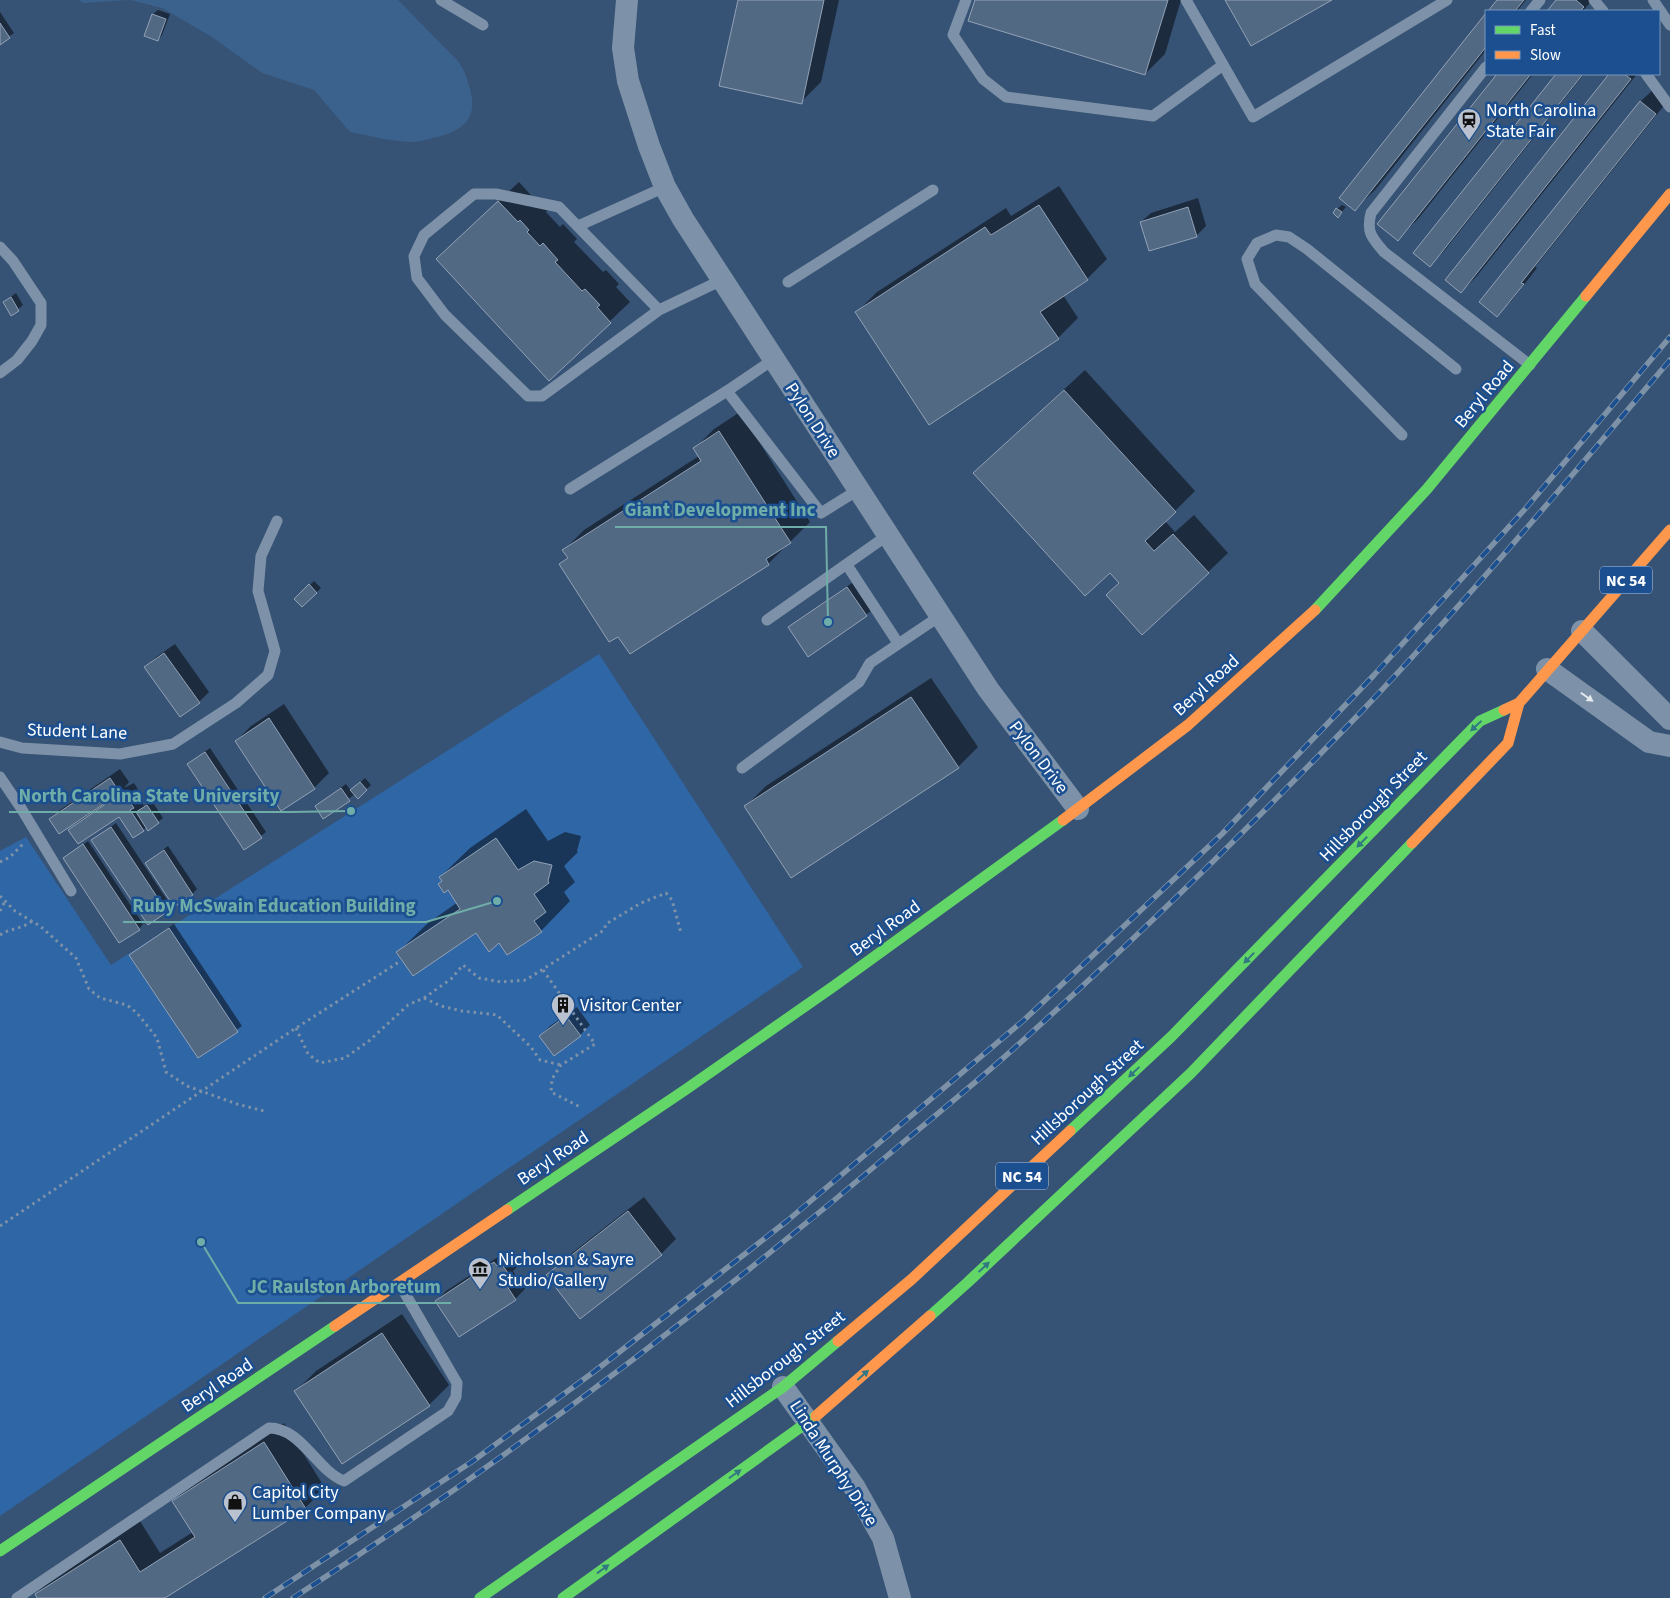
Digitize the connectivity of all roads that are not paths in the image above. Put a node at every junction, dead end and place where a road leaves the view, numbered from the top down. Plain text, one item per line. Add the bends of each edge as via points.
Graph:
1 (441, 0) edge
2 (627, 0) edge
3 (966, 0) edge
4 (1186, 0) edge
5 (1446, 0) edge
6 (1540, 0) edge
7 (1594, 0) edge
8 (1532, 10) edge
9 (1602, 10) edge
10 (1660, 11) edge
11 (484, 25) dead end
12 (1670, 25) edge
13 (1223, 65) junction
14 (1485, 68) edge
15 (1647, 75) edge
16 (1670, 107) edge
17 (665, 188) junction
18 (933, 190) dead end
19 (1670, 194) edge
20 (578, 226) junction
21 (0, 247) edge
22 (722, 280) junction
23 (788, 282) dead end
24 (659, 310) junction
25 (774, 359) junction
26 (1530, 365) junction
27 (1456, 369) dead end
28 (0, 373) edge
29 (727, 391) junction
30 (1402, 435) dead end
31 (570, 489) dead end
32 (858, 490) junction
33 (277, 521) dead end
34 (1670, 530) edge
35 (888, 536) junction
36 (847, 565) junction
37 (940, 616) junction
38 (767, 620) dead end
39 (1582, 631) junction
40 (898, 643) junction
41 (1547, 669) junction
42 (1519, 703) junction
43 (1670, 719) edge
44 (0, 742) edge
45 (1670, 746) edge
46 (742, 768) dead end
47 (0, 777) edge
48 (1078, 809) junction
49 (71, 891) dead end
50 (399, 1283) junction
51 (783, 1387) junction
52 (810, 1422) junction
53 (0, 1551) edge
54 (18, 1598) edge
55 (480, 1598) edge
56 (563, 1598) edge
57 (900, 1598) edge

1 - 11 lane
2 - 17 street, Pylon Drive via 623,48 628,81
3 - 13 lane via 953,35 983,79 1006,97 1153,116
4 - 13 lane
5 - 13 lane via 1253,117
6 - 8 lane
7 - 9 lane
10 - 12 lane
14 - 26 lane via 1371,213 1368,224 1372,237 1384,252
15 - 16 lane
17 - 20 lane
17 - 22 street, Pylon Drive
18 - 23 lane
19 - 26 main road, Beryl Road
20 - 24 lane
20 - 24 lane via 558,207 496,194 474,194 424,235 414,256 417,278 445,316 528,396 542,396
21 - 28 lane via 41,303 41,325 17,360
22 - 24 lane
22 - 25 street, Pylon Drive
25 - 29 lane
25 - 32 street, Pylon Drive
26 - 48 main road, Beryl Road via 1427,489 1311,614 1188,725
27 - 30 lane via 1308,249 1289,237 1276,235 1257,243 1248,259 1255,284
29 - 31 lane
29 - 32 lane via 820,512
32 - 35 street, Pylon Drive
33 - 44 lane, Student Lane via 261,556 258,591 275,652 268,675 236,703 173,744 120,754 22,748
34 - 39 main road, Hillsborough Street / NC 54
35 - 36 lane
35 - 37 street, Pylon Drive
36 - 38 lane
36 - 40 lane
37 - 40 lane
37 - 48 street, Pylon Drive via 988,689
39 - 41 main road, Hillsborough Street / NC 54
39 - 43 street
40 - 46 lane via 870,662 860,682
41 - 42 main road, Hillsborough Street / NC 54
41 -> 45 street via 1649,742
42 -> 51 main road, Hillsborough Street / NC 54 via 1480,721 1172,1037 912,1279
52 -> 42 main road, Hillsborough Street / NC 54 via 967,1283 1191,1073 1508,743
47 - 49 lane
48 - 50 main road, Beryl Road via 834,986
50 - 53 main road, Beryl Road
50 - 54 lane via 457,1383 456,1398 448,1411 344,1481 335,1478 293,1436 280,1428 269,1428
51 - 52 street, Linda Murphy Drive
51 - 55 main road, Hillsborough Street / NC 54
56 -> 52 main road, Hillsborough Street / NC 54
52 - 57 street, Linda Murphy Drive via 855,1488 883,1538

